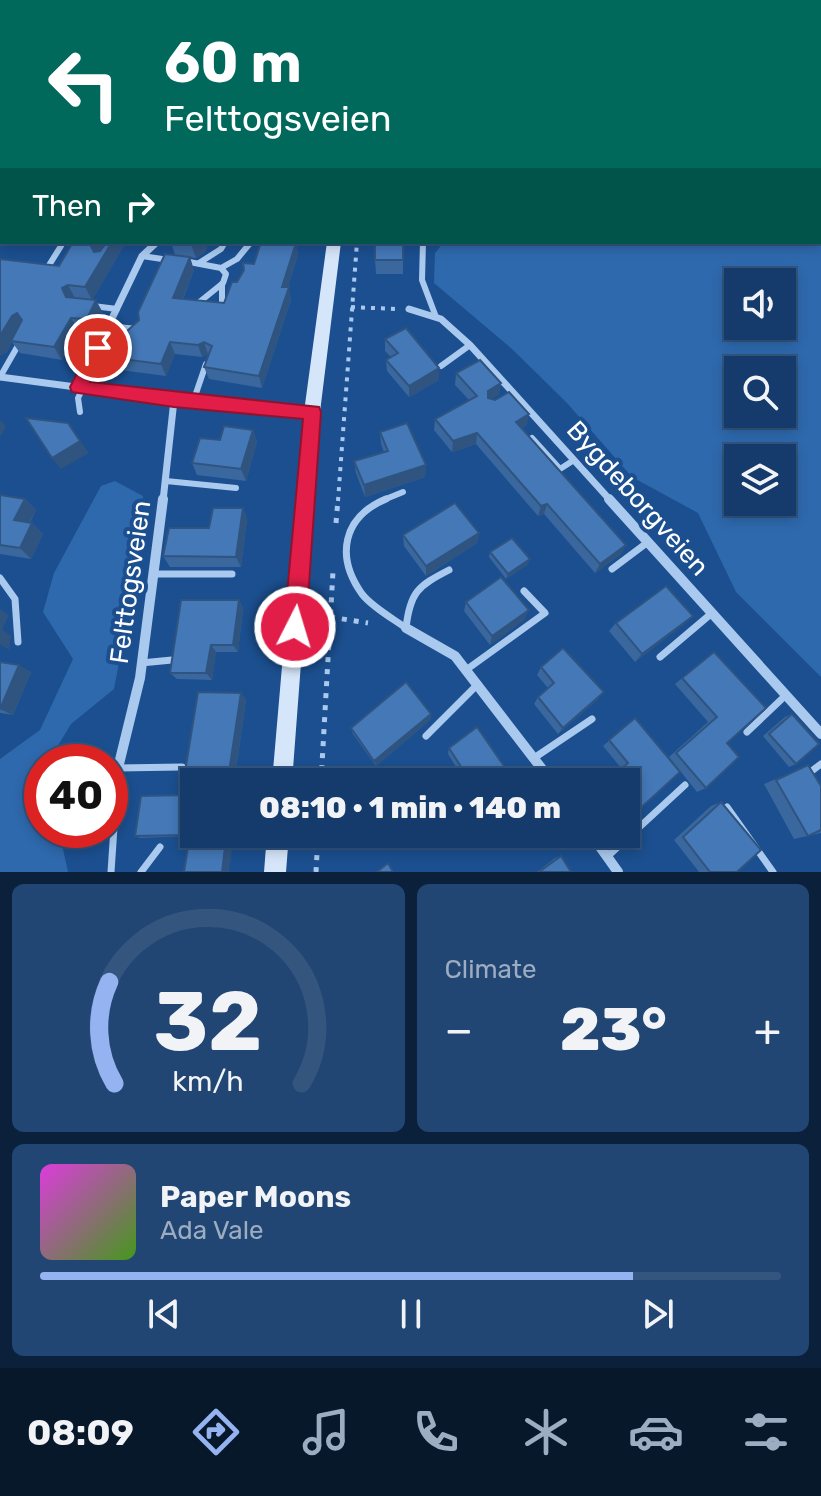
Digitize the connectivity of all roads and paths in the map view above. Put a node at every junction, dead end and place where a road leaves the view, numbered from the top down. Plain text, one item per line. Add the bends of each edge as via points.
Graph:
1 (155, 244) edge
2 (224, 244) edge
3 (249, 244) edge
4 (334, 244) edge
5 (357, 244) edge
6 (423, 244) edge
7 (64, 245) edge
8 (142, 256) junction
9 (199, 263) junction
10 (221, 268) junction
11 (45, 272) edge
12 (233, 279) edge
13 (223, 281) junction
14 (197, 304) edge
15 (89, 305) edge
16 (222, 307) edge
17 (351, 307) junction
18 (117, 309) junction
19 (409, 309) joint
20 (436, 317) junction
21 (108, 326) junction
22 (139, 329) edge
23 (25, 332) edge
24 (86, 335) dead end
25 (470, 345) junction
26 (98, 348) junction
27 (207, 360) edge
28 (441, 366) edge
29 (0, 377) edge
30 (81, 388) junction
31 (513, 393) junction
32 (502, 399) edge
33 (174, 400) junction
34 (193, 402) junction
35 (80, 412) dead end
36 (312, 412) junction
37 (532, 438) edge
38 (574, 460) junction
39 (166, 481) junction
40 (236, 488) dead end
41 (403, 492) dead end
42 (336, 529) dead end
43 (648, 542) junction
44 (334, 559) dead end
45 (612, 569) edge
46 (449, 570) dead end
47 (154, 574) junction
48 (232, 574) dead end
49 (0, 578) edge
50 (524, 591) dead end
51 (712, 613) junction
52 (406, 628) junction
53 (18, 642) dead end
54 (660, 657) dead end
55 (172, 660) edge
56 (141, 663) junction
57 (466, 670) junction
58 (478, 684) junction
59 (786, 695) junction
60 (592, 719) edge
61 (747, 732) edge
62 (821, 734) edge
63 (426, 736) dead end
64 (125, 744) edge
65 (534, 758) junction
66 (182, 767) edge
67 (128, 768) edge
68 (283, 768) edge
69 (322, 768) edge
70 (539, 768) edge
71 (685, 785) dead end
72 (727, 807) edge
73 (160, 847) dead end
74 (113, 848) edge
75 (277, 848) edge
76 (317, 848) edge
77 (601, 848) edge
78 (607, 857) junction
79 (111, 872) edge
80 (141, 872) edge
81 (275, 872) edge
82 (316, 872) edge
83 (618, 872) edge
84 (773, 872) edge

1 - 8 street
2 - 9 lane
3 - 10 lane
4 - 36 street
5 - 17 path
6 - 20 lane via 422,280
7 - 11 lane
8 - 9 lane
8 - 18 street
9 - 10 lane
10 - 13 lane via 226,274
12 - 13 lane
13 - 14 lane
13 - 16 lane
15 - 18 lane
17 - 19 path
17 - 42 path
18 - 21 street
19 - 20 street, Bygdeborgveien
20 - 25 street, Bygdeborgveien
21 - 22 lane
21 - 26 street
23 - 29 lane
24 - 26 lane via 83,345
25 - 28 lane
25 - 31 street, Bygdeborgveien
26 - 30 street
27 - 34 lane
29 - 30 street
30 - 33 street
30 - 35 lane
31 - 32 lane
31 - 38 street, Bygdeborgveien
33 - 34 street
33 - 39 street, Felttogsveien
34 - 36 street
36 - 68 street
37 - 38 lane via 560,469
38 - 43 street, Bygdeborgveien
39 - 40 lane
39 - 47 street, Felttogsveien
41 - 52 lane via 369,506 349,527 346,565 363,596
43 - 45 lane
43 - 51 street, Bygdeborgveien
44 - 69 path
46 - 52 lane via 421,585 408,601
47 - 48 lane
47 - 56 street, Felttogsveien
49 - 53 lane via 12,589 20,615
50 - 57 lane via 545,613
51 - 54 lane
51 - 59 street, Bygdeborgveien
52 - 57 street via 455,656
55 - 56 lane
56 - 64 street, Felttogsveien
57 - 58 street
58 - 63 lane
58 - 65 street
59 - 61 lane
59 - 62 street, Bygdeborgveien
60 - 65 lane
65 - 70 street
66 - 67 lane
71 - 78 lane
72 - 84 lane
73 - 80 lane
74 - 79 lane
75 - 81 street
76 - 82 path
77 - 78 street
78 - 83 street

